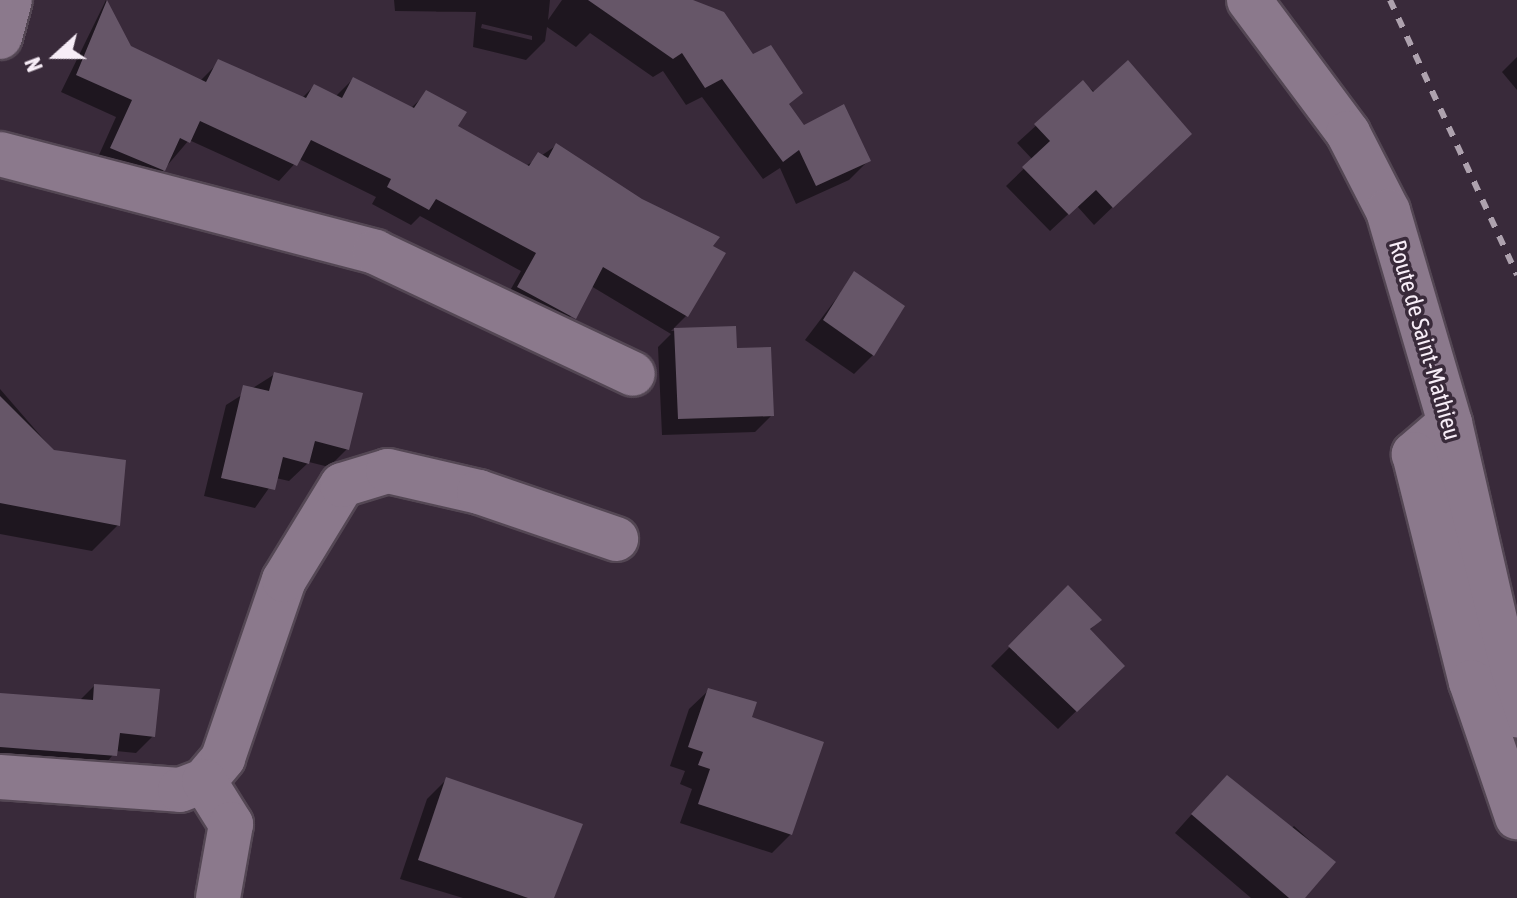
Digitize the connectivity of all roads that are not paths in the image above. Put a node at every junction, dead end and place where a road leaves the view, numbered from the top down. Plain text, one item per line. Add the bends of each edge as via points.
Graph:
1 (10, 0) edge
2 (1249, 0) edge
3 (0, 37) edge
4 (0, 154) edge
5 (633, 374) dead end
6 (1450, 423) junction
7 (616, 539) dead end
8 (1517, 715) edge
9 (0, 777) edge
10 (204, 781) junction
11 (1517, 817) edge
12 (218, 898) edge

1 - 3 street
2 - 6 street, Route de Saint-Mathieu via 1348,133 1388,211
4 - 5 street via 375,252
6 - 8 street, Route de Saint-Mathieu
6 - 11 street via 1414,454 1471,682
7 - 10 street via 479,492 388,471 342,485 284,580 223,758
9 - 10 street via 180,790
10 - 12 street via 231,824

